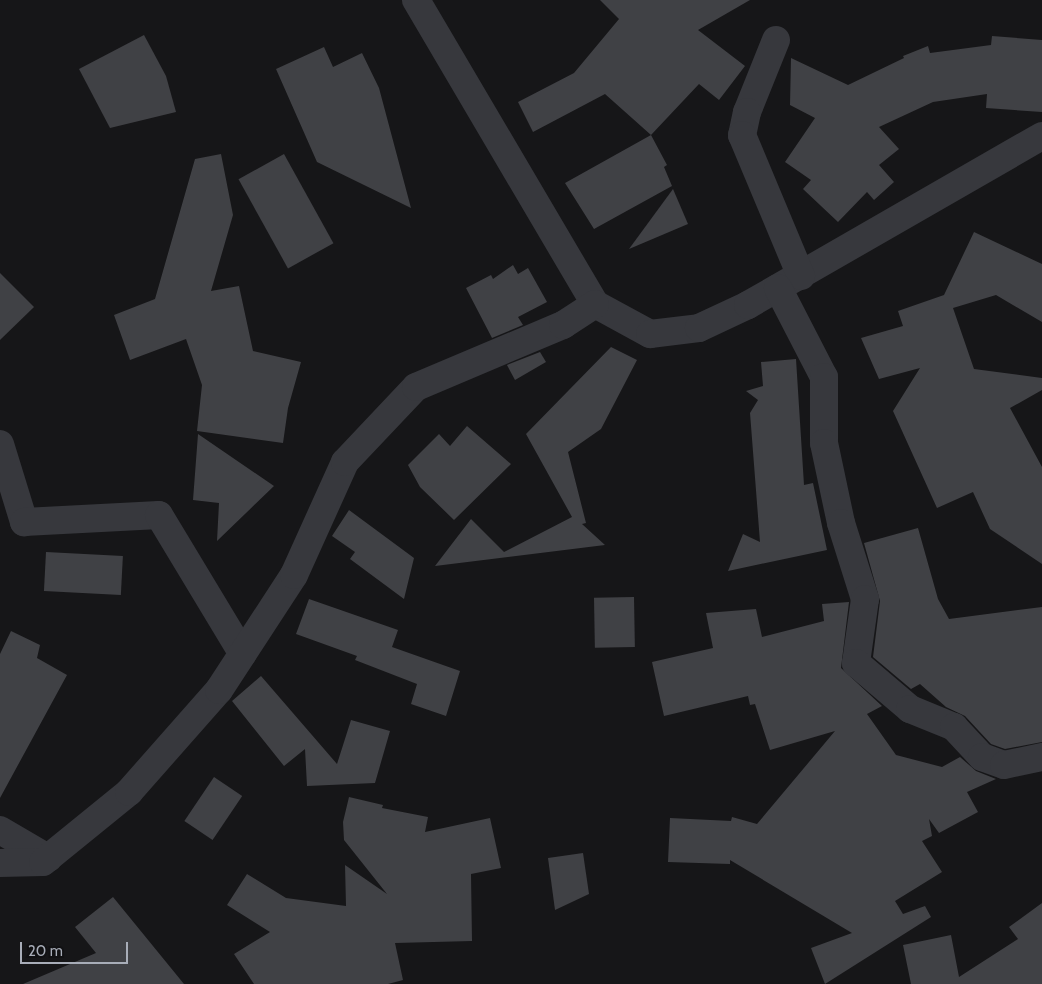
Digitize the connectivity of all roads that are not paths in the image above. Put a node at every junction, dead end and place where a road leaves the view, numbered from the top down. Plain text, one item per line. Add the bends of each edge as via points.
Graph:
1 (416, 0) edge
2 (776, 40) dead end
3 (1042, 136) edge
4 (789, 282) junction
5 (596, 304) junction
6 (0, 444) edge
7 (243, 654) junction
8 (1042, 757) edge
9 (0, 830) edge
10 (48, 858) junction
11 (0, 863) edge

1 - 5 street
2 - 4 street via 747,112 742,135
3 - 4 street
4 - 5 street via 699,328 650,334
4 - 8 street via 824,377 824,443 841,523 864,599 856,663 910,709 954,727 982,757 1004,765
5 - 7 street via 563,325 416,387 345,462 294,575
6 - 7 street via 24,522 159,514
7 - 10 street via 219,690 129,792
9 - 10 street
10 - 11 street via 43,862

